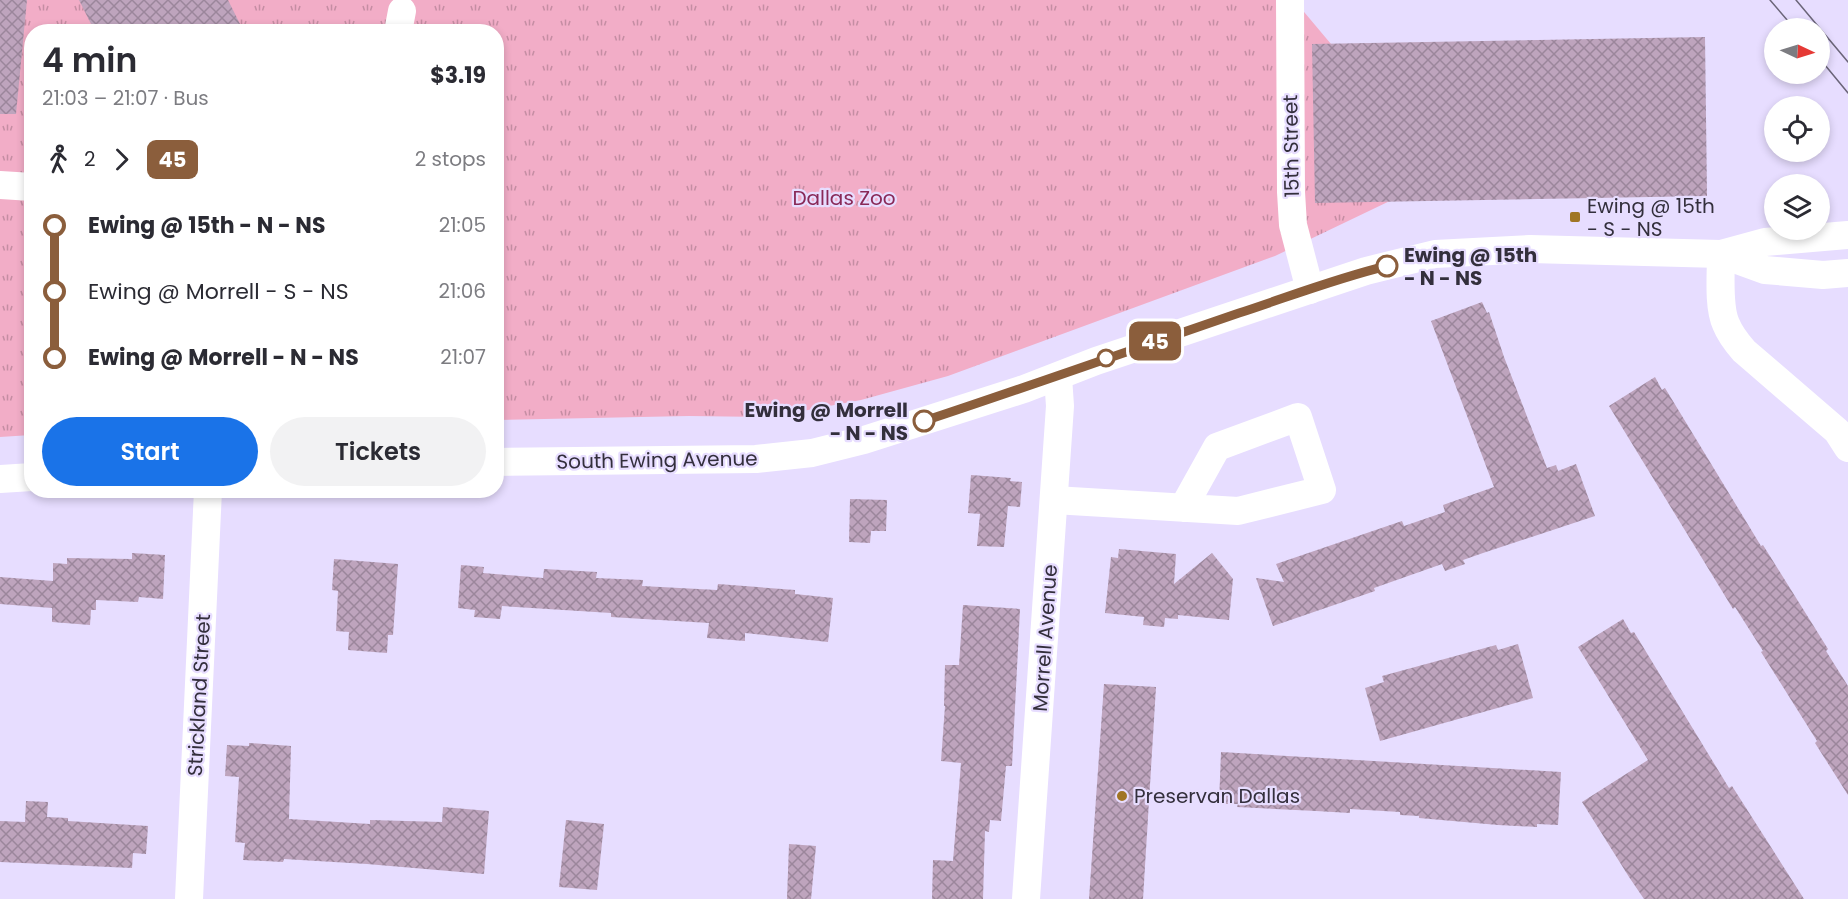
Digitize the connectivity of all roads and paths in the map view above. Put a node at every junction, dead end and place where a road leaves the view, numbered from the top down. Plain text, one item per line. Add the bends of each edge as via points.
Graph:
1 (1290, 0) edge
2 (0, 185) edge
3 (24, 187) edge
4 (1848, 235) edge
5 (1721, 254) junction
6 (1848, 273) edge
7 (1310, 290) junction
8 (1058, 377) junction
9 (1844, 435) edge
10 (504, 462) edge
11 (24, 478) edge
12 (0, 479) edge
13 (208, 498) edge
14 (1054, 500) junction
15 (1183, 508) junction
16 (189, 899) edge
17 (1026, 899) edge

1 - 7 street, 15th Street via 1290,192 1293,225
2 - 3 street
4 - 5 street, South Ewing Avenue via 1765,242
5 - 6 street, South Ewing Avenue via 1765,270
5 - 7 street, South Ewing Avenue via 1530,249 1435,254
5 - 9 street via 1724,322 1734,339
7 - 8 street, South Ewing Avenue
8 - 10 street, South Ewing Avenue via 812,453 756,459
8 - 14 street, Morrell Avenue
11 - 12 street
13 - 16 street, Strickland Street
14 - 15 street
14 - 17 street, Morrell Avenue
15 - 15 street via 1238,511 1322,490 1298,417 1217,447

